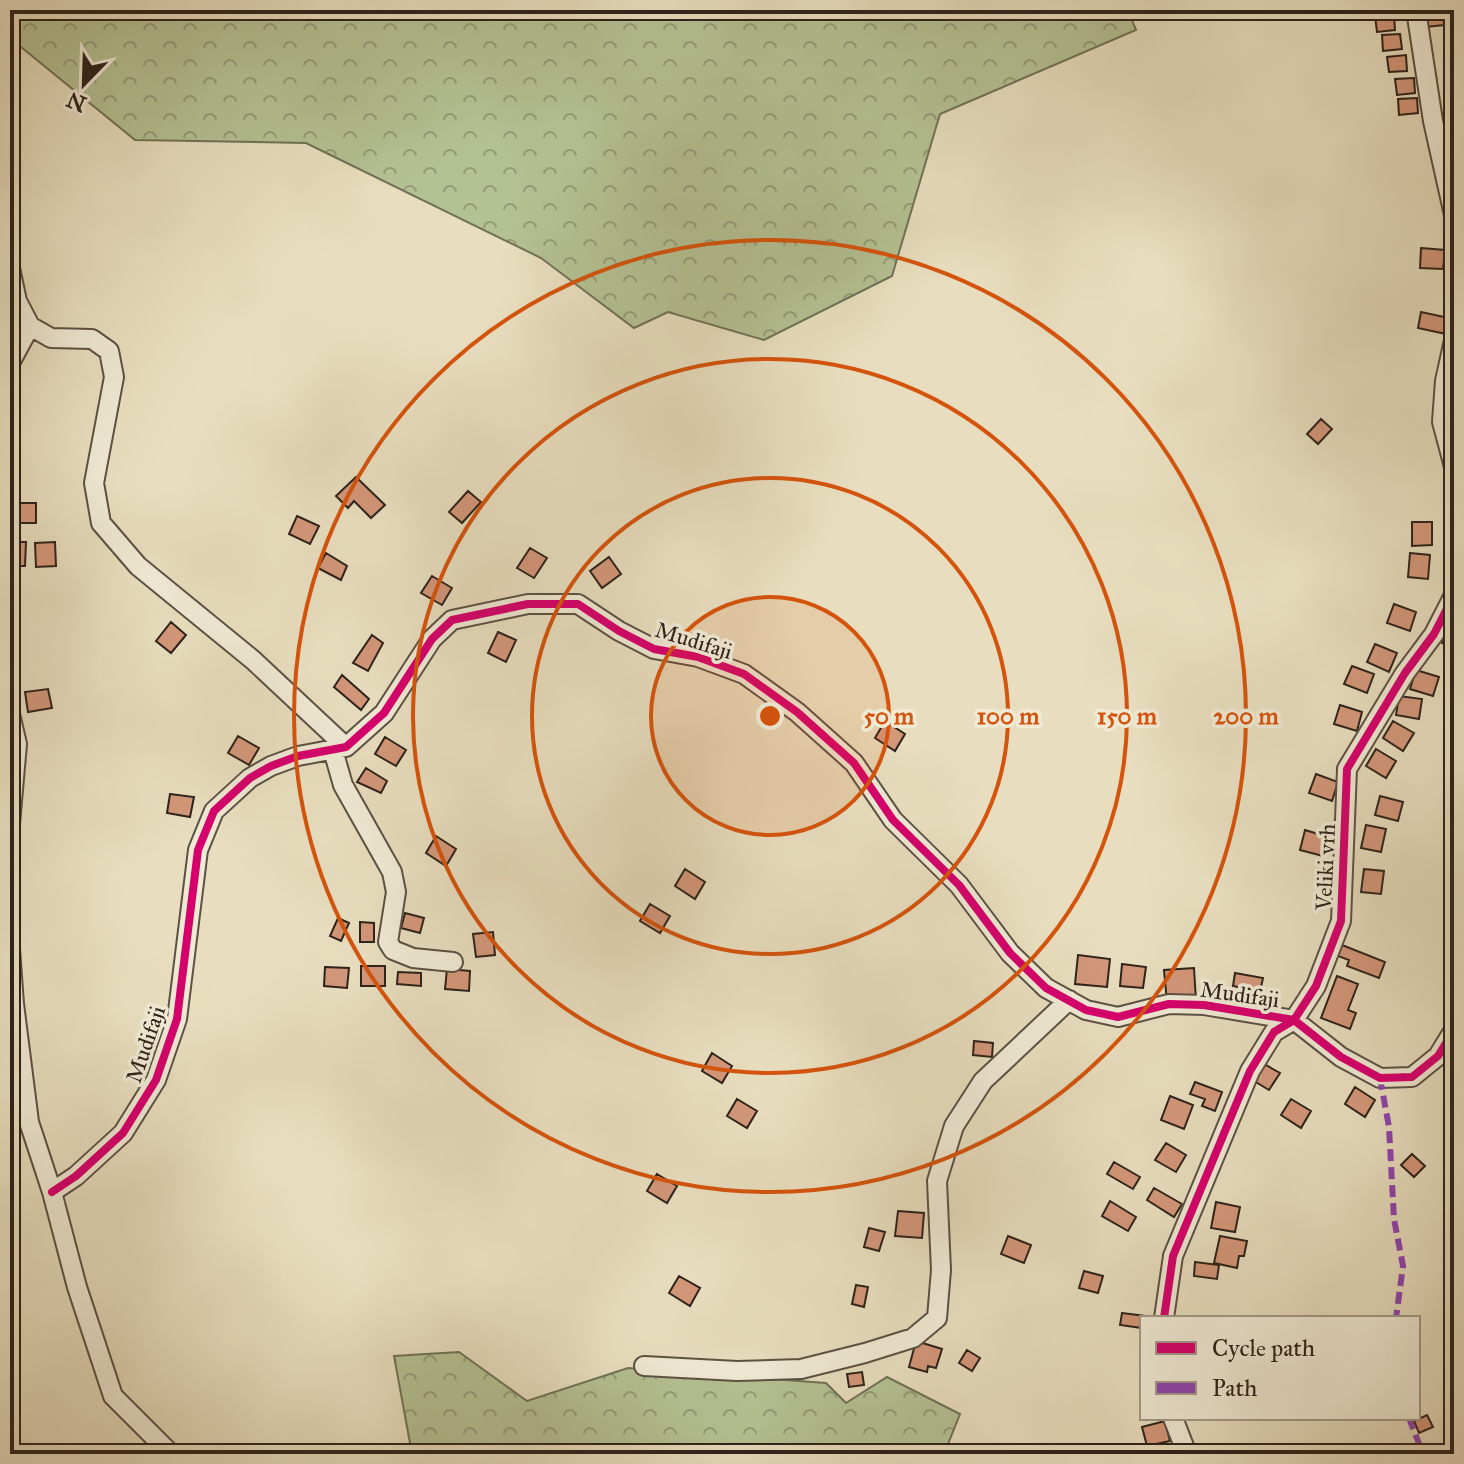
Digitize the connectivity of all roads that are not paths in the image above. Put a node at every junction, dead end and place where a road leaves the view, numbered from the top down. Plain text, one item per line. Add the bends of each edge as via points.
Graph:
1 (1416, 10) edge
2 (1454, 215) edge
3 (10, 268) edge
4 (30, 326) junction
5 (1454, 340) edge
6 (10, 363) edge
7 (1454, 467) edge
8 (1454, 595) edge
9 (10, 714) edge
10 (339, 748) junction
11 (10, 824) edge
12 (10, 949) edge
13 (453, 962) dead end
14 (1069, 1000) junction
15 (1294, 1020) junction
16 (1454, 1030) edge
17 (52, 1192) junction
18 (1164, 1316) edge
19 (644, 1366) dead end
20 (1174, 1420) edge
21 (171, 1454) edge
22 (1187, 1454) edge

1 - 2 street
3 - 4 street via 17,301
4 - 6 street
4 - 10 street via 51,338 92,339 109,351 114,377 94,483 101,523 138,566 253,660
5 - 7 street via 1442,422
8 - 15 street, Veliki vrh via 1347,769 1341,921 1316,986
9 - 11 street via 17,744
10 - 13 street via 343,785 392,872 396,892 388,942 393,950 413,958
10 - 14 street, Mudifaji via 384,713 432,639 452,620 528,604 578,604 654,649 698,657 744,674 797,712 854,763 893,820 959,885 1010,953 1046,988
10 - 17 street, Mudifaji via 271,766 214,811 198,850 177,1019 156,1080 123,1133
12 - 17 street via 29,1122
14 - 15 street, Mudifaji via 1118,1017 1169,1004
14 - 19 street via 983,1081 954,1126 937,1181 937,1318 913,1338 801,1369
15 - 16 street, Mudifaji via 1341,1057 1380,1078 1412,1077 1438,1056
15 - 18 street, Veliki vrh via 1274,1032 1250,1071 1173,1256
17 - 21 street via 113,1396
20 - 22 street

